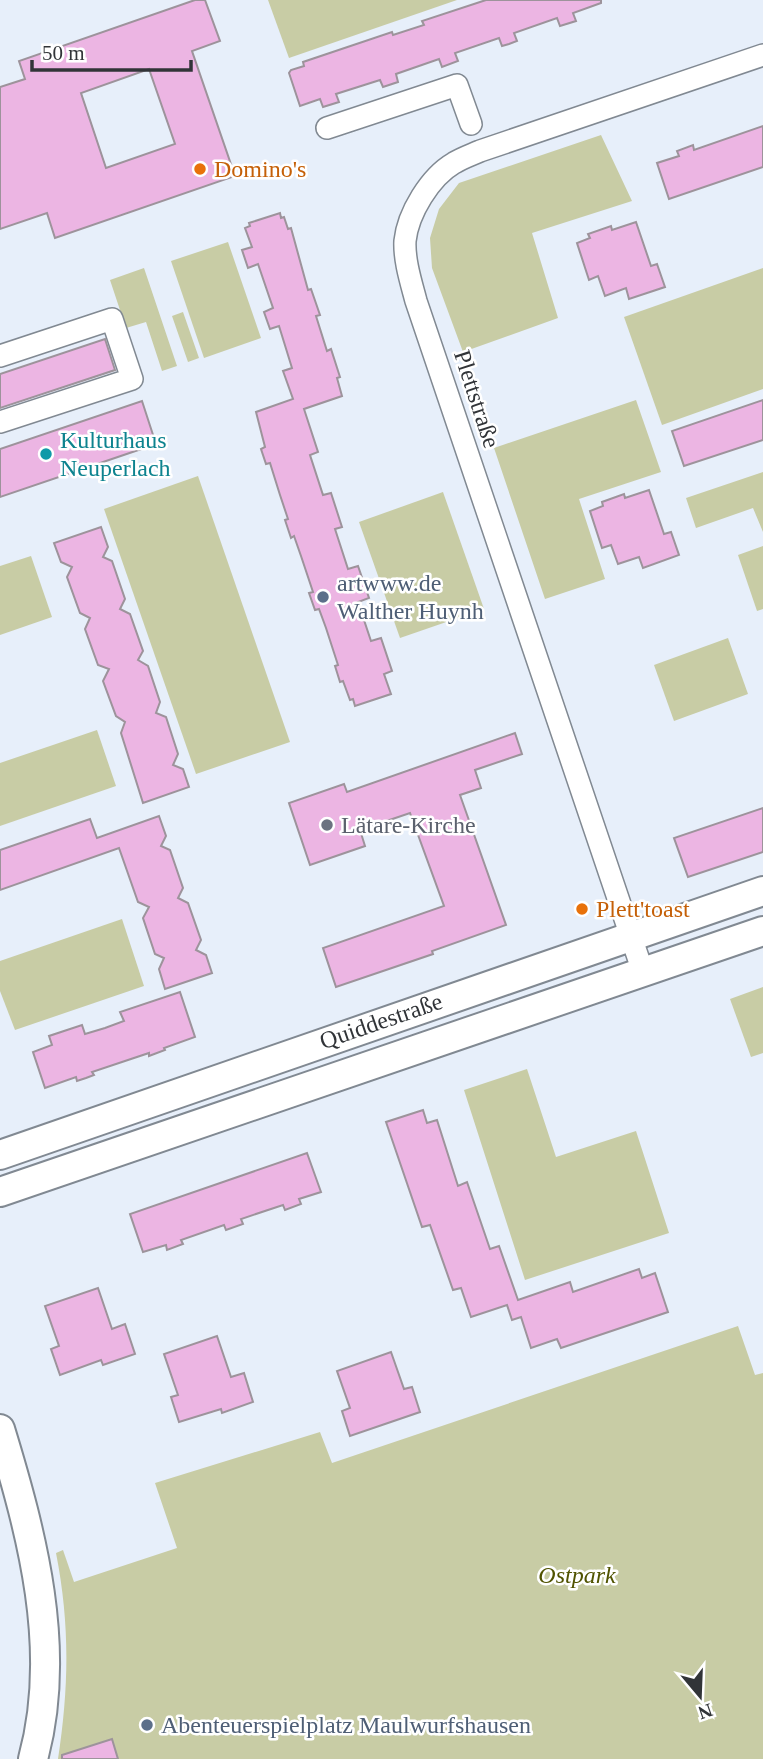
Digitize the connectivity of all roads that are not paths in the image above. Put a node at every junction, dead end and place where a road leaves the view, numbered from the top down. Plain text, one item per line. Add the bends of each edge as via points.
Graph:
1 (763, 55) edge
2 (471, 124) dead end
3 (327, 128) dead end
4 (0, 356) edge
5 (0, 422) edge
6 (763, 891) edge
7 (763, 931) edge
8 (631, 936) junction
9 (643, 971) junction
10 (0, 1155) edge
11 (0, 1192) edge
12 (0, 1429) edge
13 (33, 1759) edge

1 - 8 street, Plettstraße via 453,163 420,200 405,241 416,301
2 - 3 street via 457,85
4 - 5 street via 112,319 132,379
6 - 8 main road, Quiddestraße
7 - 9 main road, Quiddestraße
8 - 9 street, Plettstraße
8 - 10 main road, Quiddestraße
9 - 11 main road, Quiddestraße
12 - 13 main road via 20,1496 41,1604 46,1685

